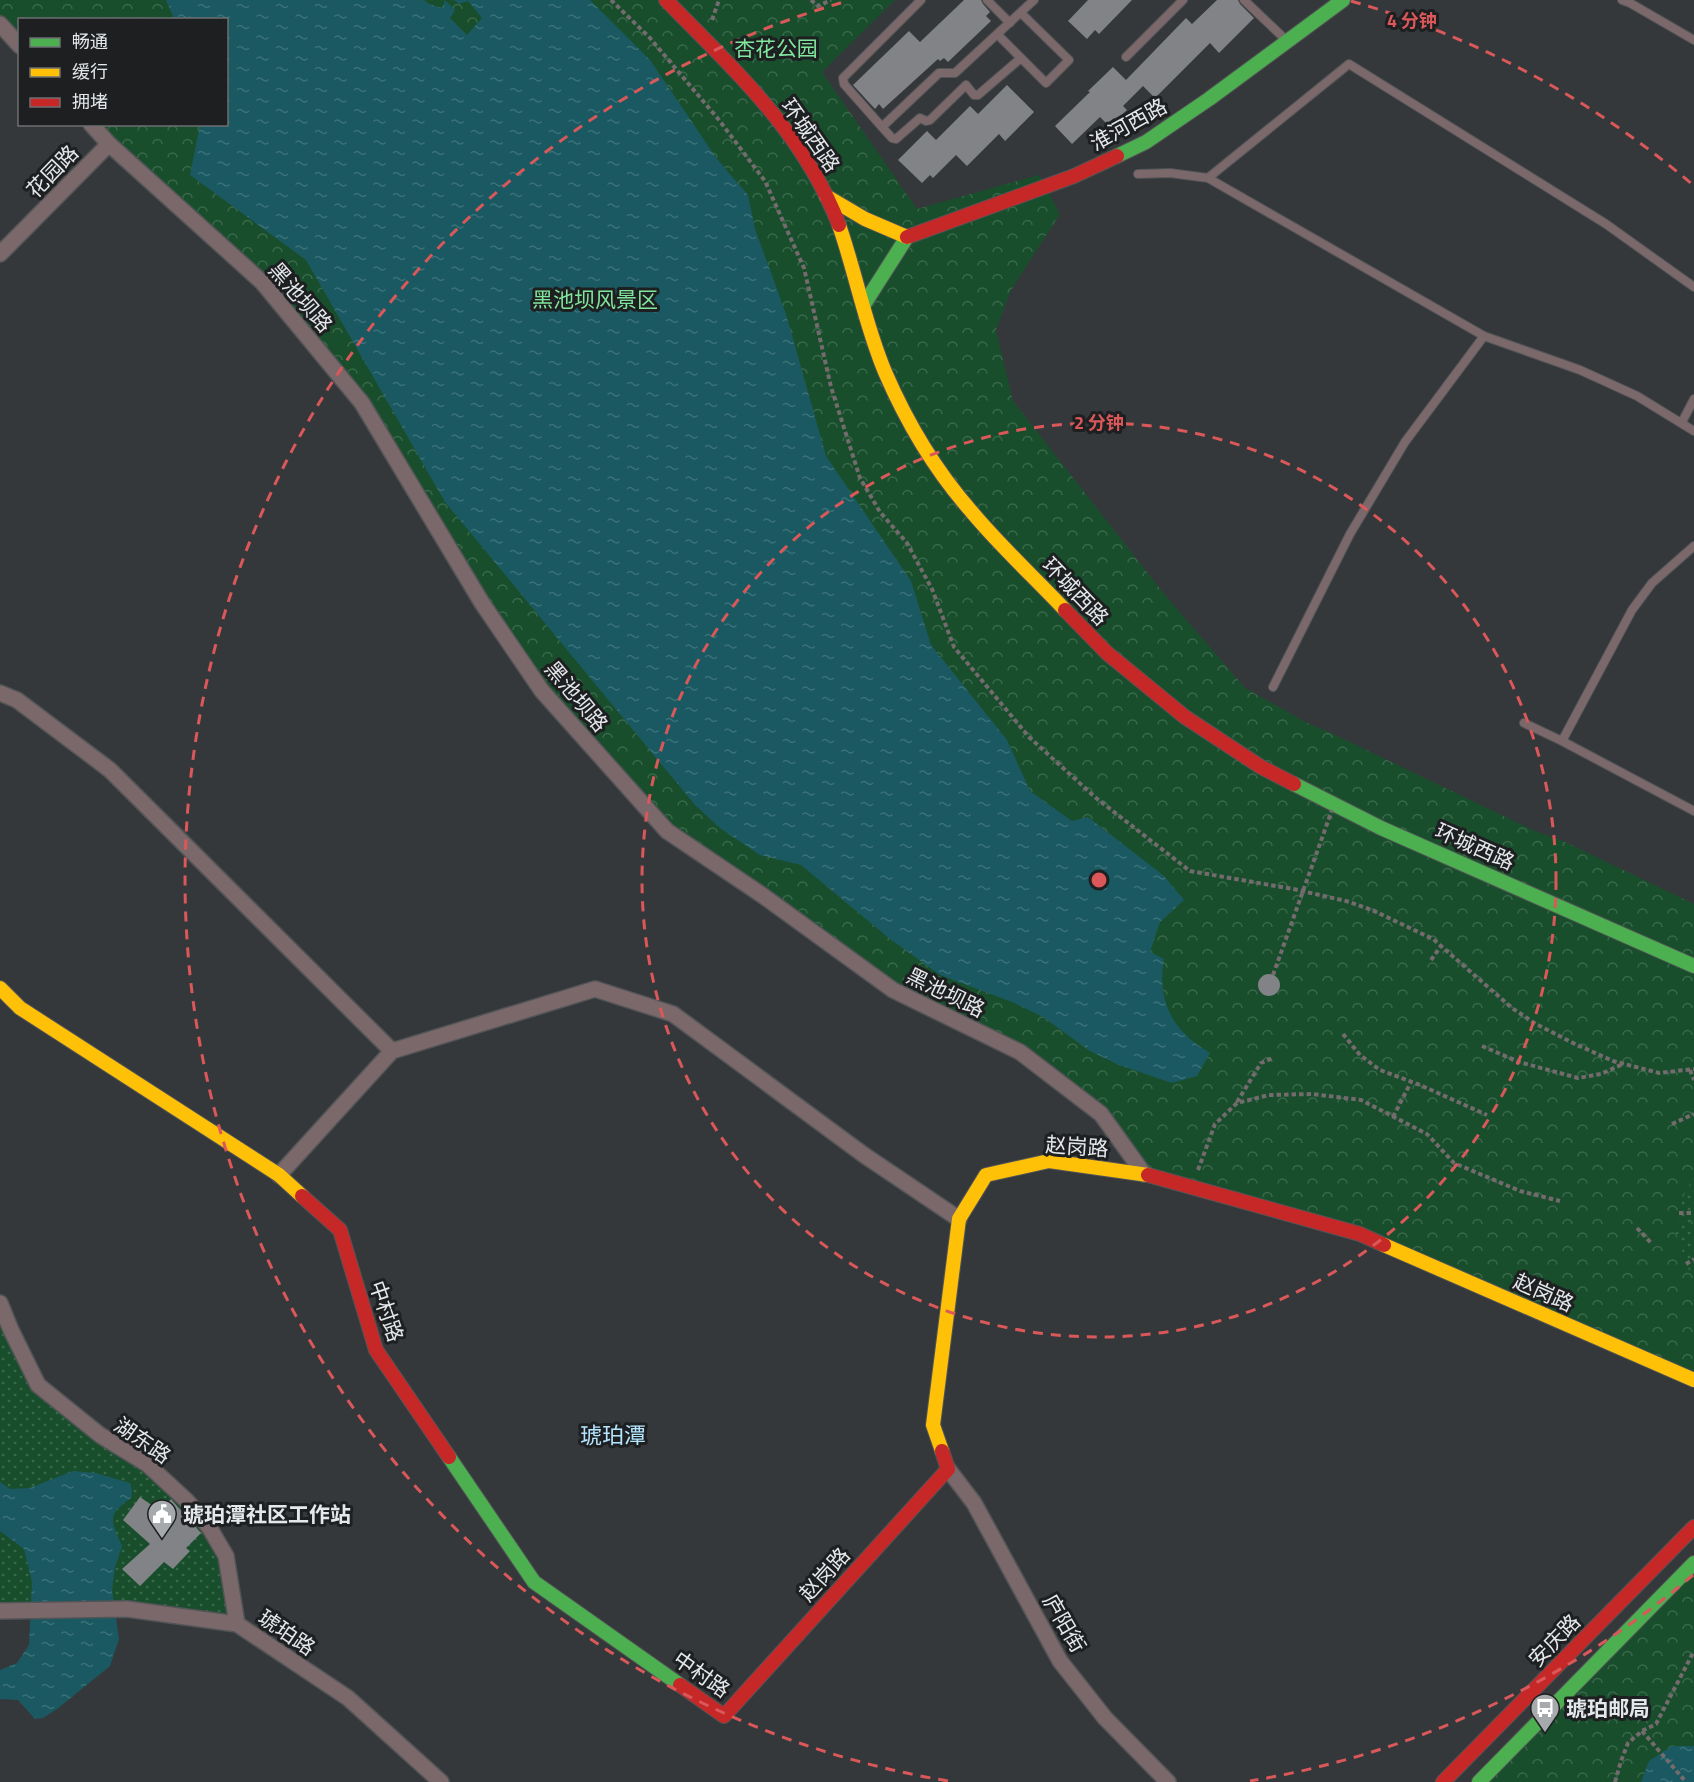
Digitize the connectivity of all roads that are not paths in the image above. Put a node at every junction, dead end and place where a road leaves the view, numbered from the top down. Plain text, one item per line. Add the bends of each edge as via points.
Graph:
1 (666, 0) edge
2 (921, 0) edge
3 (987, 0) edge
4 (1034, 0) edge
5 (1183, 0) edge
6 (1244, 0) edge
7 (1343, 0) edge
8 (1622, 0) edge
9 (1021, 13) junction
10 (1010, 23) junction
11 (0, 24) edge
12 (997, 34) junction
13 (1694, 40) edge
14 (1287, 41) junction
15 (18, 44) edge
16 (1126, 57) dead end
17 (1021, 58) junction
18 (955, 73) junction
19 (966, 85) junction
20 (93, 126) edge
21 (882, 127) junction
22 (109, 144) junction
23 (1138, 174) dead end
24 (1208, 178) junction
25 (826, 196) junction
26 (907, 237) junction
27 (0, 254) edge
28 (1694, 287) edge
29 (863, 306) junction
30 (1484, 336) junction
31 (1694, 399) edge
32 (1682, 422) junction
33 (1694, 431) edge
34 (1694, 546) edge
35 (1273, 687) dead end
36 (0, 693) edge
37 (1524, 723) dead end
38 (1562, 741) junction
39 (1694, 811) edge
40 (1694, 966) edge
41 (0, 988) edge
42 (392, 1051) junction
43 (1144, 1174) junction
44 (279, 1175) junction
45 (959, 1219) junction
46 (0, 1303) edge
47 (1694, 1380) edge
48 (948, 1469) junction
49 (1694, 1527) edge
50 (1694, 1563) edge
51 (6, 1611) edge
52 (237, 1624) junction
53 (724, 1716) joint
54 (441, 1782) edge
55 (1168, 1782) edge
56 (1443, 1782) edge
57 (1479, 1782) edge

1 - 25 street, 环城西路 via 777,119 802,152
2 - 21 lane via 843,78
3 - 10 lane
4 - 9 lane
5 - 16 lane
6 - 14 lane
7 - 14 street, 淮河西路
8 - 13 lane
9 - 10 lane
9 - 17 lane via 1069,60 1046,83
10 - 12 lane
11 - 15 street
12 - 17 lane
12 - 18 lane
14 - 26 street, 淮河西路 via 1162,132 1119,156
17 - 19 lane via 978,96
18 - 19 lane
18 - 21 lane via 939,73
19 - 21 lane via 930,120 920,118 896,139
20 - 22 street, 黑池坝路
22 - 27 street, 花园路
22 - 43 street, 黑池坝路 via 262,282 362,403 482,603 542,691 668,831 893,990 1020,1052 1101,1114
23 - 24 lane
24 - 28 lane via 1349,64 1606,224
24 - 30 lane
25 - 26 street via 880,228
25 - 29 street, 环城西路
26 - 29 street
29 - 40 street, 环城西路 via 894,393 958,497 1082,628 1157,696 1237,752 1324,800
30 - 32 lane via 1580,370
30 - 35 lane via 1406,441 1350,534
31 - 32 lane
32 - 33 lane
34 - 38 lane via 1652,583 1637,604
36 - 42 street via 17,700 110,770
37 - 38 lane
38 - 39 lane
41 - 44 street, 中村路 via 20,1008
42 - 44 street
42 - 45 street via 595,989 673,1014 864,1155
43 - 45 street, 赵岗路 via 1049,1161 986,1174
43 - 47 street, 赵岗路 via 1360,1234
44 - 53 street, 中村路 via 340,1230 376,1350 534,1582
45 - 48 street, 赵岗路 via 933,1425
46 - 52 street, 湖东路 via 39,1385 100,1435 147,1464 209,1527 226,1556
48 - 53 street, 赵岗路
48 - 55 street, 庐阳街 via 974,1503 1060,1661 1105,1718
49 - 56 street, 安庆路
50 - 57 street
51 - 52 street, 琥珀路 via 127,1609
52 - 54 street, 琥珀路 via 348,1698

